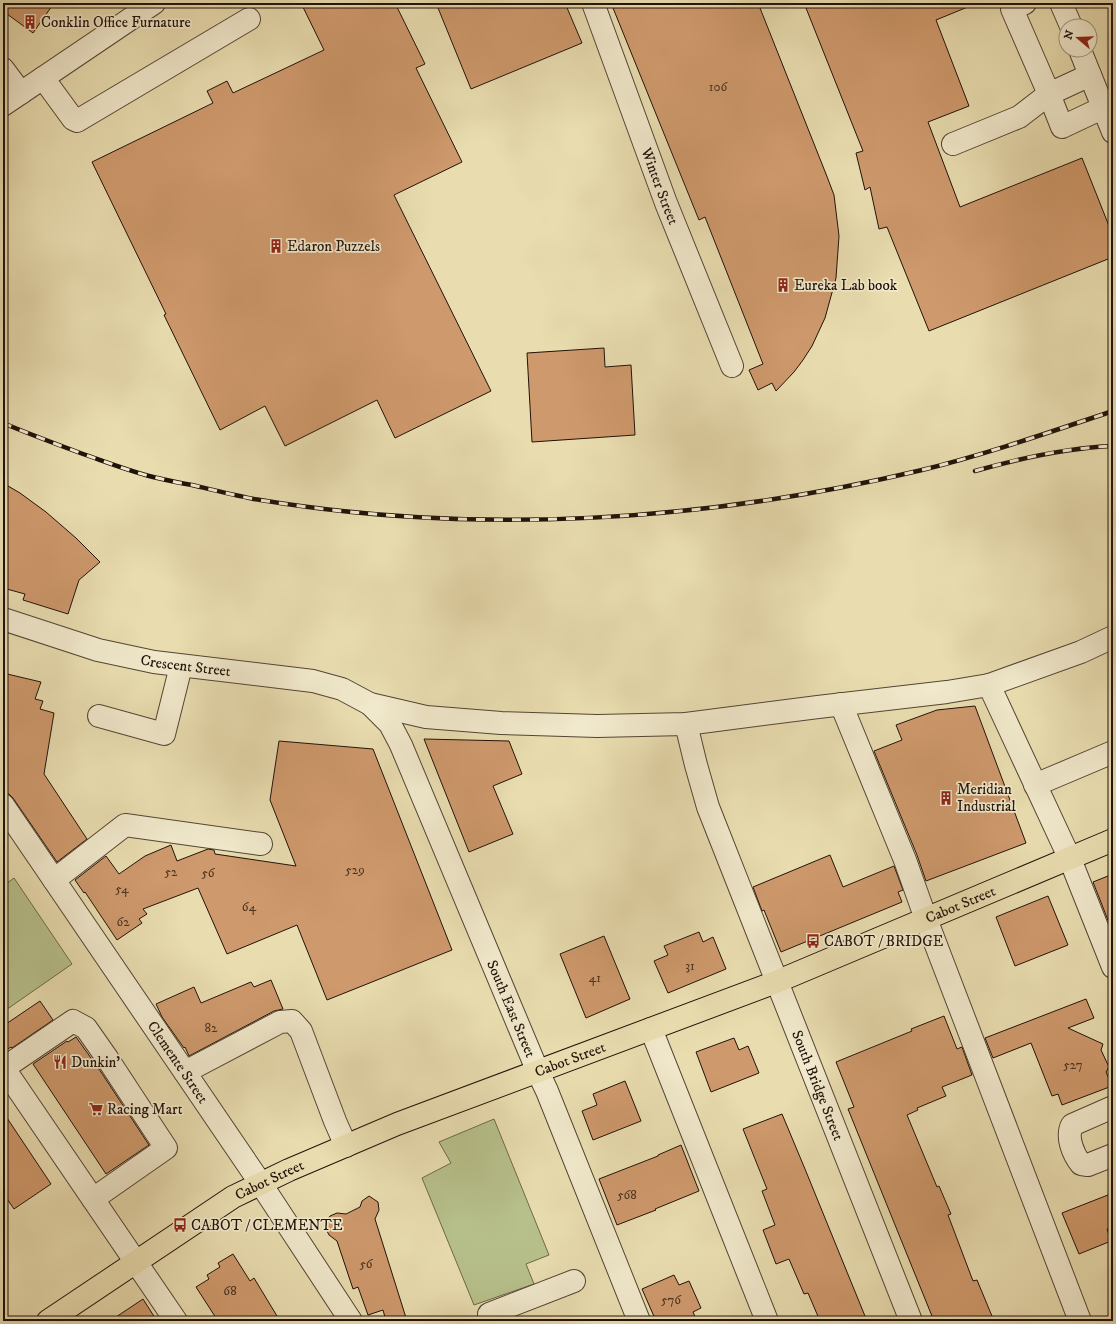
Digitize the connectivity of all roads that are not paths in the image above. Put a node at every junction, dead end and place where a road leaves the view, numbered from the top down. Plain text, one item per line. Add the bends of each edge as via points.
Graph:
1 (154, 3) edge
2 (594, 3) edge
3 (1025, 3) edge
4 (1061, 3) edge
5 (1067, 18) edge
6 (249, 19) dead end
7 (1083, 58) edge
8 (3, 70) edge
9 (1090, 75) junction
10 (43, 78) junction
11 (21, 93) junction
12 (1049, 94) junction
13 (3, 105) edge
14 (1108, 105) edge
15 (1113, 132) edge
16 (953, 144) dead end
17 (732, 366) dead end
18 (3, 619) edge
19 (1113, 637) edge
20 (181, 666) junction
21 (989, 685) junction
22 (370, 704) junction
23 (841, 704) junction
24 (99, 716) dead end
25 (686, 724) junction
26 (1113, 752) edge
27 (1035, 785) junction
28 (3, 805) edge
29 (1113, 840) edge
30 (261, 844) dead end
31 (1070, 858) junction
32 (54, 880) junction
33 (926, 919) junction
34 (1113, 968) edge
35 (776, 982) junction
36 (651, 1029) junction
37 (3, 1068) edge
38 (185, 1072) junction
39 (538, 1072) junction
40 (1113, 1107) edge
41 (346, 1146) junction
42 (1113, 1155) edge
43 (261, 1184) junction
44 (93, 1199) junction
45 (137, 1262) junction
46 (574, 1281) dead end
47 (485, 1319) edge
48 (48, 1321) edge
49 (176, 1321) edge
50 (351, 1321) edge
51 (639, 1321) edge
52 (767, 1321) edge
53 (911, 1321) edge
54 (1080, 1321) edge

1 - 10 street
2 - 17 street, Winter Street via 666,202
3 - 12 street via 1012,9
4 - 5 street
6 - 10 street via 77,121 73,120
7 - 9 street
8 - 11 street
9 - 12 street
9 - 14 street
10 - 11 street
11 - 13 street
12 - 14 street via 1062,127
12 - 16 street via 1019,117
14 - 15 street
18 - 20 street, Crescent Street via 98,650
19 - 21 street via 1081,652
20 - 22 street, Crescent Street via 313,681 342,689
20 - 24 street via 164,734
21 - 23 street
21 - 27 street
22 - 25 street via 426,717 501,723 597,726
22 - 39 street, South East Street via 390,724 401,745
23 - 25 street
23 - 33 street via 905,860
25 - 35 street, South Bridge Street via 708,807
26 - 27 street
27 - 31 street
28 - 32 street, Clemente Street
29 - 31 main road, Cabot Street
30 - 32 street via 125,825
31 - 33 main road, Cabot Street
31 - 34 street
32 - 38 street, Clemente Street
33 - 35 main road, Cabot Street
33 - 54 street
35 - 36 main road, Cabot Street
35 - 53 street, South Bridge Street
36 - 39 main road, Cabot Street
36 - 52 street
37 - 44 street
37 - 44 street via 73,1021 86,1028 107,1058 166,1148
38 - 41 street via 280,1022 292,1021 301,1031
38 - 43 street, Clemente Street
39 - 41 main road, Cabot Street via 397,1124
39 - 51 street, South East Street
40 - 42 street via 1072,1125 1069,1137 1076,1158 1081,1164 1088,1165
41 - 43 main road, Cabot Street
43 - 45 main road, Cabot Street via 233,1197
43 - 50 street, Clemente Street
44 - 45 street
45 - 48 main road, Cabot Street
45 - 49 street
46 - 47 street

